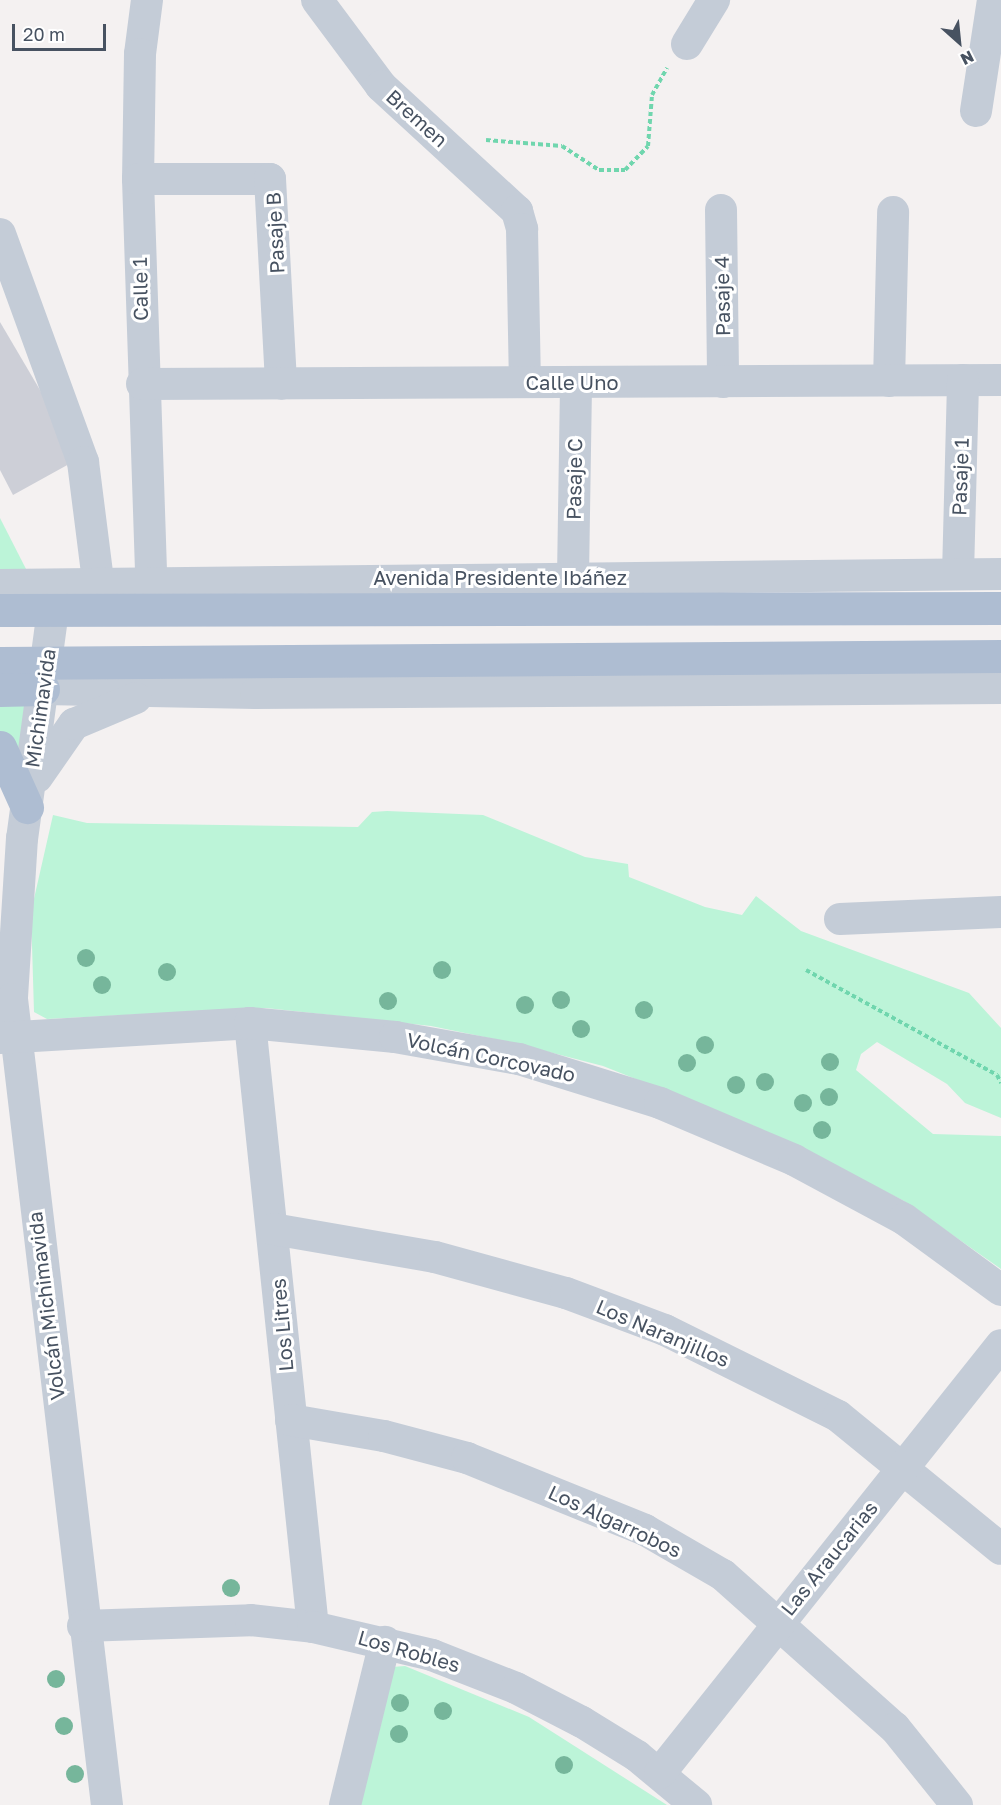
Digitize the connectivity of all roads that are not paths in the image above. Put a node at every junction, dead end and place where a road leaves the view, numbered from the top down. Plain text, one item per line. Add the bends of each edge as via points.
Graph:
1 (147, 0) edge
2 (317, 0) edge
3 (714, 0) edge
4 (993, 0) edge
5 (687, 44) road end
6 (975, 111) dead end
7 (138, 179) junction
8 (720, 210) dead end
9 (892, 212) dead end
10 (0, 234) edge
11 (963, 380) junction
12 (1001, 380) edge
13 (889, 381) junction
14 (525, 382) junction
15 (576, 382) junction
16 (723, 382) junction
17 (142, 384) junction
18 (282, 384) junction
19 (958, 574) junction
20 (1001, 574) edge
21 (573, 577) junction
22 (152, 579) junction
23 (98, 580) junction
24 (0, 585) edge
25 (1001, 608) edge
26 (0, 610) edge
27 (53, 610) junction
28 (1001, 656) edge
29 (0, 663) edge
30 (45, 676) junction
31 (1001, 688) edge
32 (0, 690) edge
33 (173, 690) junction
34 (0, 747) edge
35 (27, 807) junction
36 (1001, 912) edge
37 (840, 919) dead end
38 (250, 1023) junction
39 (7, 1037) edge
40 (273, 1229) junction
41 (1001, 1290) edge
42 (1001, 1345) edge
43 (291, 1420) junction
44 (905, 1465) junction
45 (1001, 1549) edge
46 (777, 1622) junction
47 (83, 1626) junction
48 (313, 1627) junction
49 (385, 1642) junction
50 (660, 1773) junction
51 (107, 1805) edge
52 (345, 1805) edge
53 (696, 1805) edge
54 (957, 1805) edge

1 - 7 street, Calle 1 via 140,54
2 - 14 street, Bremen via 381,86 517,211 522,229
3 - 5 street
4 - 6 street
7 - 17 street, Calle 1
7 - 18 street, Pasaje B via 270,179
8 - 16 street, Pasaje 4
9 - 13 street
10 - 23 street via 83,462
11 - 12 street, Calle Uno
11 - 13 street, Calle Uno
11 - 19 street, Pasaje 1
13 - 16 street, Calle Uno
14 - 15 street, Calle Uno
14 - 18 street, Calle Uno
15 - 16 street, Calle Uno
15 - 21 street, Pasaje C
17 - 18 street, Calle Uno
17 - 22 street, Calle 1
19 - 20 street, Avenida Presidente Ibáñez
19 - 21 street, Avenida Presidente Ibáñez
21 - 22 street, Avenida Presidente Ibáñez
22 - 23 street, Avenida Presidente Ibáñez
23 - 24 street, Avenida Presidente Ibáñez
25 - 27 main road, Avenida Presidente Ibáñez
26 - 27 main road, Avenida Presidente Ibáñez
27 - 30 street, Michimavida
28 - 30 main road
29 - 30 main road
30 - 32 main road
30 - 33 street
30 - 35 street, Michimavida
31 - 33 street
33 - 35 street via 118,703 74,724 39,770
34 - 35 main road
35 - 39 street, Volcán Michimavida via 13,930
36 - 37 street
38 - 39 street, Volcán Corcovado
38 - 40 street, Los Litres
38 - 41 street, Volcán Corcovado via 445,1044 519,1059 649,1099 855,1191 928,1234
39 - 47 street, Volcán Michimavida
40 - 43 street, Los Litres
40 - 44 street, Los Naranjillos via 435,1257 632,1317 758,1373 838,1416
42 - 44 street, Las Araucarias
43 - 46 street, Los Algarrobos via 415,1444 566,1496 645,1530 723,1575
43 - 48 street, Los Litres
44 - 45 street, Los Naranjillos
44 - 46 street, Las Araucarias
46 - 50 street, Las Araucarias
46 - 54 street, Los Algarrobos via 895,1728
47 - 48 street, Los Robles via 212,1618
47 - 51 street, Volcán Michimavida
48 - 49 street, Los Robles
49 - 50 street, Los Robles via 516,1688
49 - 52 street
50 - 53 street, Los Robles

